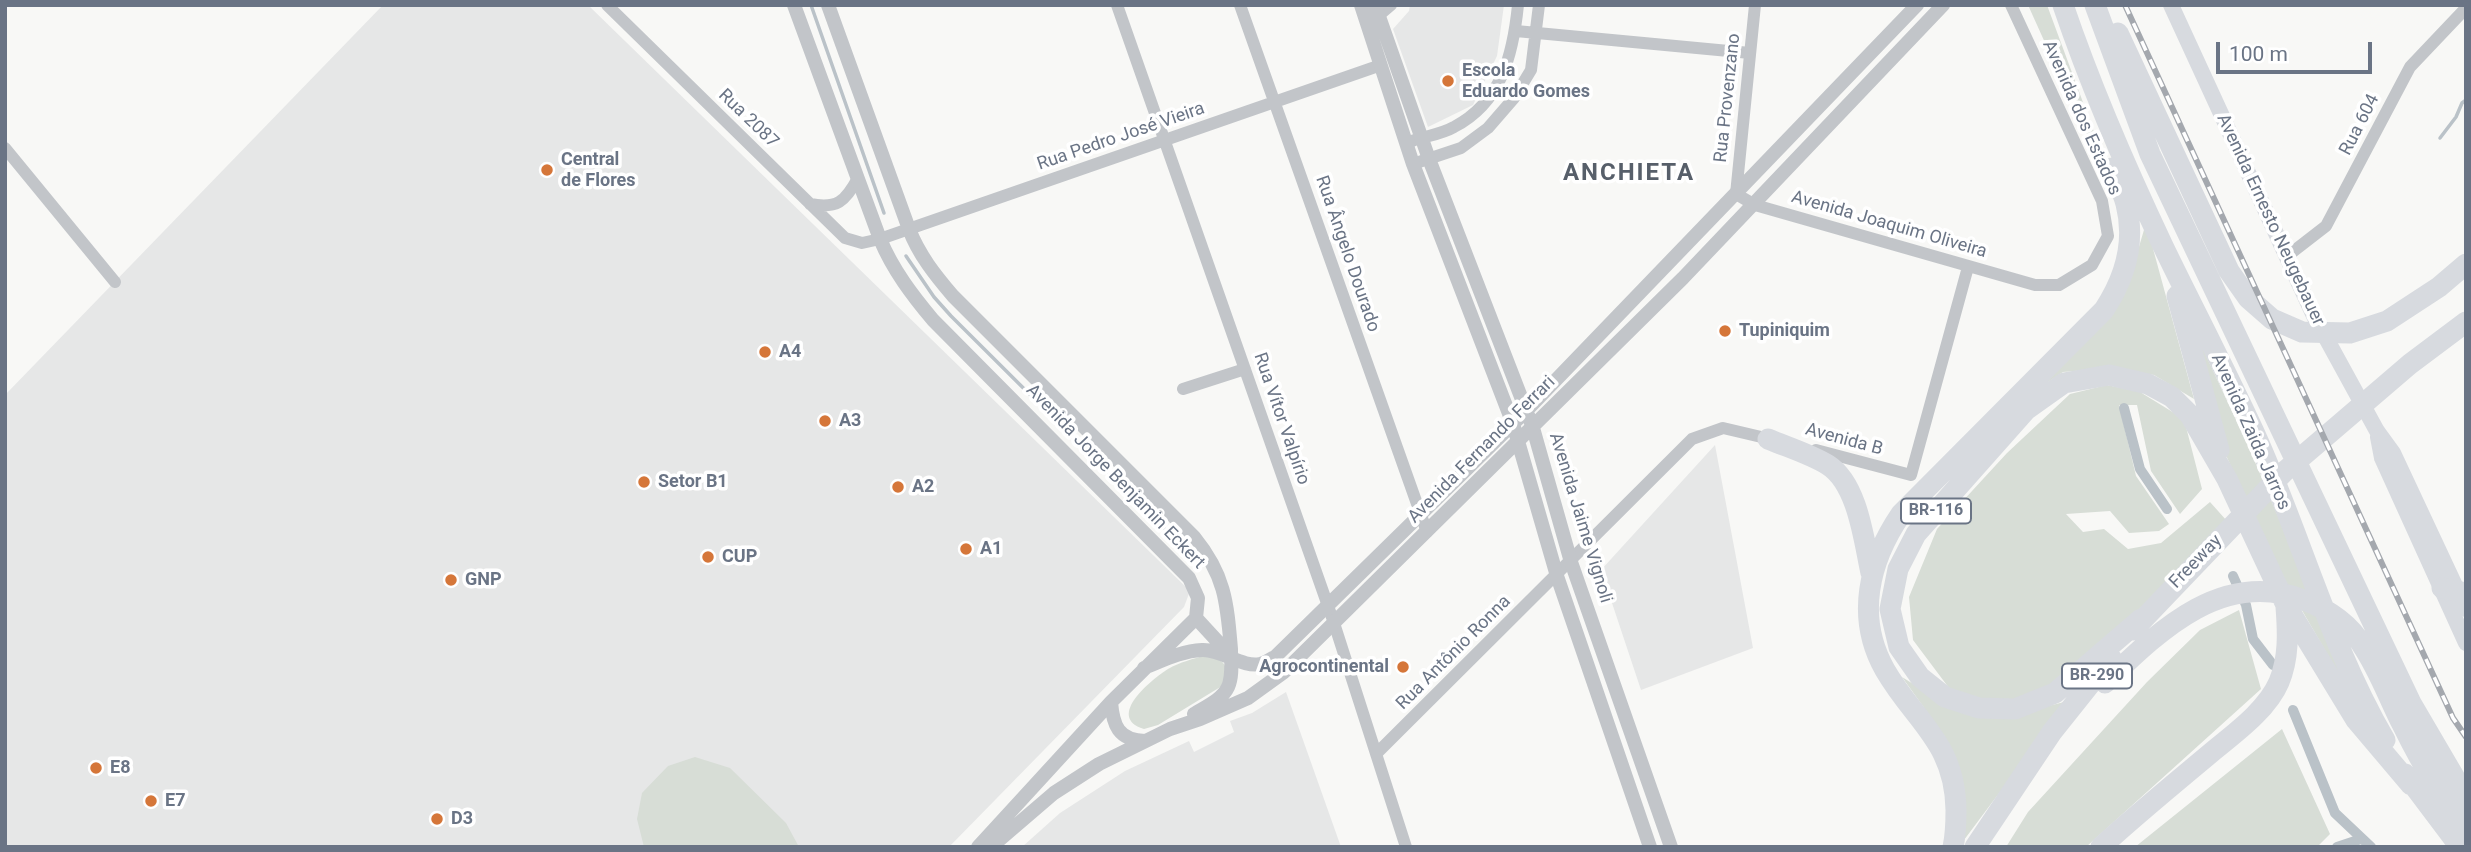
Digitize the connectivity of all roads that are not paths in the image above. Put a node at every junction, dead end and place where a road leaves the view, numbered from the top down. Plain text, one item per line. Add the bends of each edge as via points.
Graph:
1 (607, 5) edge
2 (794, 5) edge
3 (828, 5) edge
4 (1116, 5) edge
5 (1240, 5) edge
6 (1391, 5) edge
7 (1518, 5) edge
8 (1539, 5) edge
9 (1755, 5) edge
10 (1917, 5) edge
11 (1943, 5) edge
12 (2011, 5) edge
13 (2063, 5) edge
14 (2095, 5) edge
15 (2105, 5) edge
16 (2171, 5) edge
17 (2466, 8) edge
18 (1370, 11) edge
19 (1516, 31) junction
20 (1536, 33) junction
21 (2077, 45) junction
22 (1750, 53) junction
23 (1381, 65) junction
24 (1275, 102) junction
25 (1421, 138) junction
26 (1164, 141) junction
27 (1407, 143) junction
28 (5, 148) edge
29 (1429, 159) junction
30 (1413, 164) junction
31 (858, 178) junction
32 (1736, 194) junction
33 (810, 204) junction
34 (1755, 205) junction
35 (908, 229) junction
36 (876, 241) junction
37 (2163, 246) junction
38 (2286, 257) junction
39 (2466, 258) edge
40 (1668, 264) junction
41 (1968, 267) junction
42 (2452, 276) edge
43 (1683, 278) junction
44 (115, 282) dead end
45 (2035, 285) joint
46 (2466, 322) edge
47 (1245, 369) junction
48 (1183, 388) dead end
49 (1526, 411) junction
50 (1513, 424) junction
51 (1533, 428) junction
52 (1768, 439) junction
53 (1518, 441) junction
54 (2227, 479) junction
55 (1453, 506) junction
56 (1420, 515) junction
57 (1427, 532) junction
58 (1571, 562) junction
59 (1871, 573) junction
60 (1557, 576) junction
61 (2457, 595) edge
62 (1328, 605) junction
63 (2286, 605) junction
64 (1196, 618) junction
65 (2141, 619) junction
66 (1334, 623) junction
67 (2466, 643) edge
68 (1231, 656) junction
69 (1144, 668) junction
70 (1111, 702) junction
71 (1170, 729) junction
72 (2052, 732) junction
73 (1144, 741) junction
74 (1376, 754) junction
75 (2421, 780) junction
76 (2466, 797) edge
77 (2466, 827) edge
78 (978, 847) edge
79 (991, 847) edge
80 (1406, 847) edge
81 (1650, 847) edge
82 (1671, 847) edge
83 (1953, 847) edge
84 (1975, 847) edge
85 (2101, 847) edge
86 (2449, 847) edge
87 (2460, 847) edge

1 - 33 street, Rua 2087
2 - 31 street, Avenida Jorge Benjamin Eckert
3 - 35 street, Avenida Jorge Benjamin Eckert
4 - 26 street, Rua Vítor Valpírio
5 - 24 street, Rua Ângelo Dourado
6 - 18 street
7 - 19 street
8 - 20 street
9 - 22 street, Rua Provenzano
10 - 32 street, Avenida Fernando Ferrari
11 - 34 street, Avenida Fernando Ferrari
12 - 45 street, Avenida dos Estados via 2102,201 2108,236 2092,265 2059,285
13 - 21 highway, Avenida Zaida Jarros
14 - 76 highway, Avenida Zaida Jarros via 2150,154 2411,703
15 - 42 highway via 2228,271 2248,298 2272,318 2302,332 2350,333 2388,321
16 - 38 main road, Avenida Ernesto Neugebauer
17 - 38 street, Rua 604 via 2410,66 2326,226
18 - 23 street, Avenida Jaime Vignoli
18 - 25 street, Avenida Jaime Vignoli
19 - 20 street
19 - 25 street via 1504,74 1475,112 1454,127
20 - 22 street
20 - 29 street via 1531,70 1514,98 1488,128 1461,148
21 - 37 highway, Avenida Zaida Jarros
21 - 59 highway via 2090,106 2126,204 2131,236 2126,267 2104,310 1901,514
22 - 32 street, Rua Provenzano
23 - 24 street, Rua Pedro José Vieira
23 - 27 street, Avenida Jaime Vignoli
24 - 26 street, Rua Pedro José Vieira
24 - 56 street, Rua Ângelo Dourado
25 - 27 street
25 - 29 street, Avenida Jaime Vignoli
26 - 35 street, Rua Pedro José Vieira
26 - 47 street, Rua Vítor Valpírio
27 - 30 street, Avenida Jaime Vignoli
28 - 44 street
29 - 30 street
29 - 49 street, Avenida Jaime Vignoli
30 - 50 street, Avenida Jaime Vignoli
31 - 33 street via 842,201 826,207
31 - 36 street, Avenida Jorge Benjamin Eckert
32 - 34 street, Avenida Joaquim Oliveira
32 - 40 street, Avenida Fernando Ferrari
33 - 36 street, Rua 2087 via 845,238
34 - 41 street, Avenida Joaquim Oliveira
34 - 43 street, Avenida Fernando Ferrari
35 - 36 street, Rua Pedro José Vieira
35 - 68 street, Avenida Jorge Benjamin Eckert via 916,248 953,296 1210,558 1224,590
36 - 64 street, Avenida Jorge Benjamin Eckert via 933,320 1189,578 1198,598
37 - 54 highway
37 - 75 highway, Avenida Zaida Jarros via 2254,432 2369,712
38 - 61 main road, Avenida Ernesto Neugebauer via 2377,431 2382,458
39 - 42 highway
40 - 43 street
40 - 49 street, Avenida Fernando Ferrari
41 - 45 street, Avenida Joaquim Oliveira
41 - 52 street, Avenida B via 1911,475
43 - 51 street, Avenida Fernando Ferrari
46 - 65 highway, Freeway / BR-116 via 2410,363 2284,472
47 - 48 street
47 - 62 street, Rua Vítor Valpírio
49 - 50 street, Avenida Fernando Ferrari
49 - 51 street, Avenida Jaime Vignoli
50 - 53 street, Avenida Jaime Vignoli
50 - 56 street, Avenida Fernando Ferrari
51 - 53 street, Avenida Fernando Ferrari
51 - 58 street, Avenida Jaime Vignoli
52 - 58 street, Avenida B via 1723,428 1692,439
52 - 59 highway via 1829,466 1841,478 1855,504
53 - 55 street, Avenida Fernando Ferrari
53 - 60 street, Avenida Jaime Vignoli
54 - 63 highway, BR-116
54 - 65 highway, BR-116 via 2190,415 2159,389 2109,375 2064,383 2026,410 1916,534 1898,569 1890,608 1899,647 1920,677 1945,697 1979,708 2015,709 2055,693
55 - 56 street
55 - 57 street, Avenida Fernando Ferrari
56 - 57 street, Rua Ângelo Dourado
56 - 62 street, Avenida Fernando Ferrari
57 - 66 street, Avenida Fernando Ferrari
58 - 60 street, Rua Antônio Ronna
58 - 82 street, Avenida Jaime Vignoli
59 - 83 highway via 1869,611 1878,655 1938,740 1955,785
60 - 74 street, Rua Antônio Ronna
60 - 81 street, Avenida Jaime Vignoli
61 - 67 main road, Avenida Ernesto Neugebauer
62 - 66 street, Rua Vítor Valpírio
62 - 68 street, Avenida Fernando Ferrari via 1275,657 1248,664
63 - 75 highway, BR-116 via 2356,720
63 - 85 highway via 2285,663 2266,702
64 - 68 street
64 - 69 street, Avenida Fernando Ferrari
65 - 72 highway, Freeway / BR-290
66 - 71 street, Avenida Fernando Ferrari via 1284,672 1248,698
66 - 74 street, Rua Vítor Valpírio
68 - 69 street, Avenida Fernando Ferrari via 1204,650 1185,652
68 - 71 street, Avenida Jorge Benjamin Eckert via 1228,687 1219,699
69 - 70 street, Avenida Fernando Ferrari
70 - 73 street via 1116,727 1133,740
70 - 78 street, Avenida Fernando Ferrari
71 - 73 street, Avenida Fernando Ferrari
72 - 75 highway via 2190,611 2244,592 2269,592 2321,607 2361,643
72 - 84 highway, Freeway / BR-290
73 - 79 street, Avenida Fernando Ferrari via 1055,793
74 - 80 street, Rua Vítor Valpírio
75 - 77 highway
75 - 87 highway, Avenida Zaida Jarros / BR-116
77 - 86 highway

